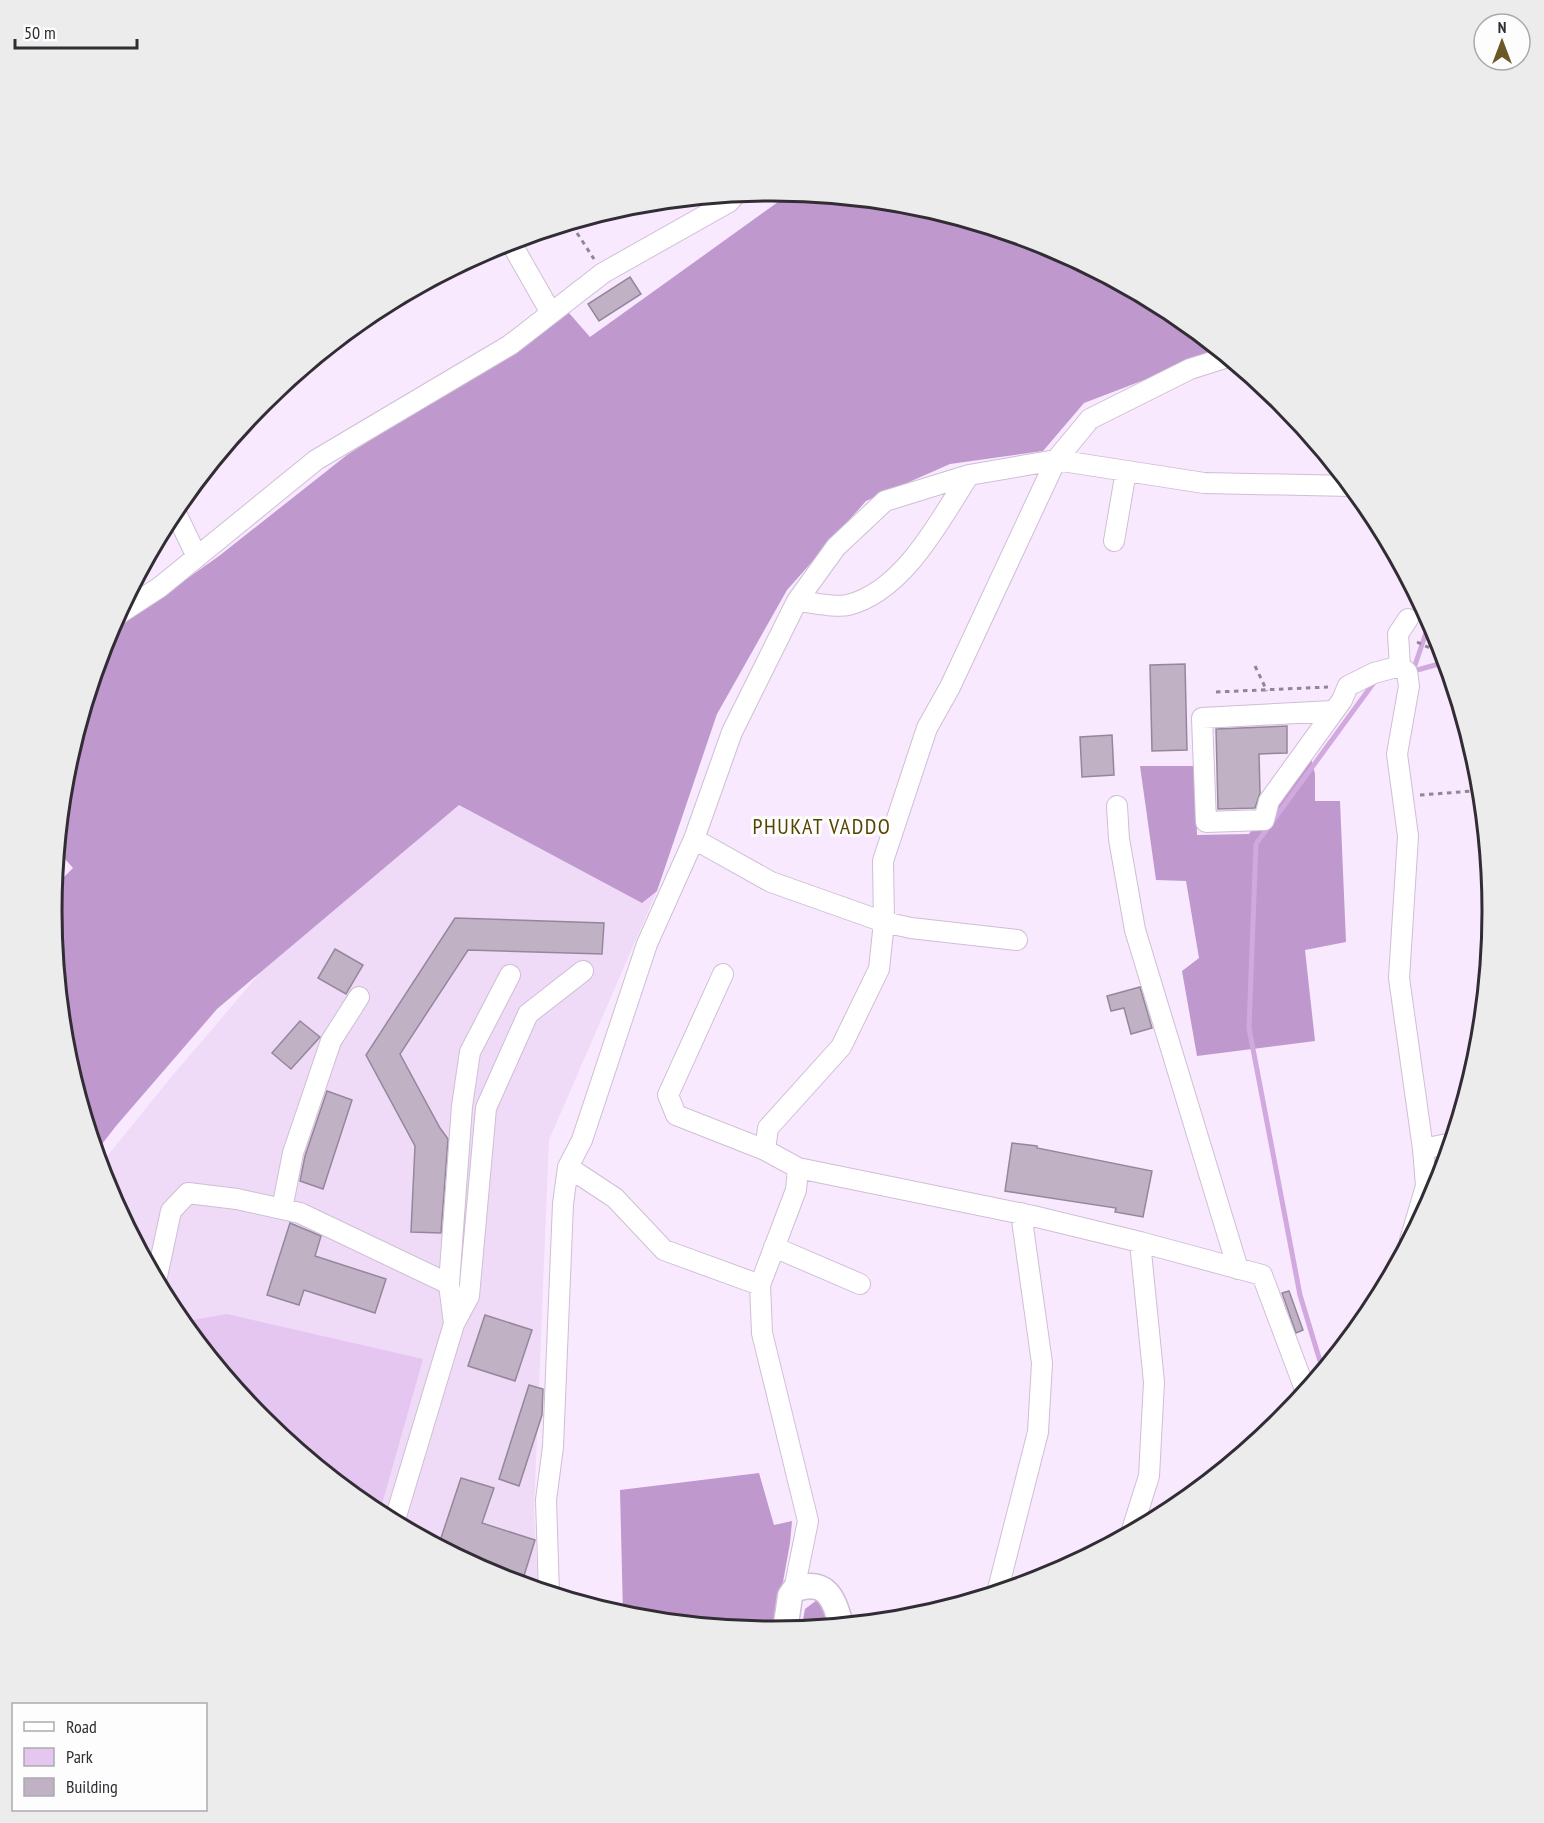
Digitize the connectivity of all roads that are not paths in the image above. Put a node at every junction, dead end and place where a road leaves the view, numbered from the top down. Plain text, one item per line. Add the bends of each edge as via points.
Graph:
1 (727, 203) edge
2 (515, 250) edge
3 (551, 313) junction
4 (1219, 360) edge
5 (1056, 460) junction
6 (1126, 471) junction
7 (969, 475) junction
8 (1341, 486) edge
9 (179, 520) edge
10 (1114, 541) dead end
11 (197, 557) junction
12 (797, 601) junction
13 (131, 606) edge
14 (1408, 619) dead end
15 (1400, 666) junction
16 (1341, 699) junction
17 (1117, 806) dead end
18 (694, 839) junction
19 (884, 922) junction
20 (1017, 940) dead end
21 (583, 971) dead end
22 (723, 974) dead end
23 (510, 975) dead end
24 (359, 997) dead end
25 (1443, 1145) edge
26 (1423, 1149) junction
27 (765, 1150) junction
28 (568, 1167) junction
29 (798, 1168) junction
30 (1425, 1191) edge
31 (282, 1209) junction
32 (1021, 1213) junction
33 (1140, 1242) junction
34 (774, 1247) junction
35 (159, 1269) edge
36 (1238, 1269) junction
37 (449, 1284) junction
38 (760, 1284) junction
39 (860, 1284) dead end
40 (454, 1324) junction
41 (1303, 1383) edge
42 (397, 1514) edge
43 (1134, 1522) edge
44 (999, 1584) edge
45 (549, 1586) edge
46 (794, 1590) junction
47 (839, 1618) edge
48 (786, 1621) edge

1 - 3 street via 603,273
2 - 3 street
3 - 11 street via 510,345 316,460
4 - 5 street via 1190,369 1090,419
5 - 6 street
5 - 7 street
5 - 19 street via 927,728 883,861
6 - 8 street via 1204,483
6 - 10 street
7 - 12 street via 885,501 836,547
7 - 12 street via 910,563 887,585 846,606
9 - 11 street
11 - 13 street
12 - 18 street via 732,732
14 - 15 street via 1398,634
15 - 16 street via 1374,673
15 - 26 street via 1407,672 1409,686 1397,754 1408,836 1399,978
16 - 16 street via 1269,801 1264,820 1206,822 1202,718
17 - 36 street via 1135,930
18 - 19 street via 771,882
18 - 28 street via 647,944 582,1140
19 - 20 street
19 - 27 street via 879,969 841,1047 768,1128
21 - 40 street via 528,1014 486,1108 469,1296
22 - 27 street via 668,1095 676,1115
23 - 37 street via 471,1052 462,1106
24 - 31 street via 331,1041 293,1153
25 - 26 street
26 - 30 street
27 - 29 street
28 - 38 street via 615,1198 664,1250
28 - 45 street via 563,1204 553,1447 546,1500
29 - 32 street
29 - 34 street via 796,1190
31 - 35 street via 188,1193 171,1212
31 - 37 street via 300,1213
32 - 33 street
32 - 44 street via 1042,1363 1038,1432
33 - 36 street
33 - 43 street via 1155,1382 1149,1476
34 - 38 street
34 - 39 street
36 - 41 street via 1262,1275
37 - 40 street
38 - 46 street via 762,1333 808,1521
40 - 42 street
46 - 47 main road via 808,1586 823,1588 834,1602
46 - 48 main road

